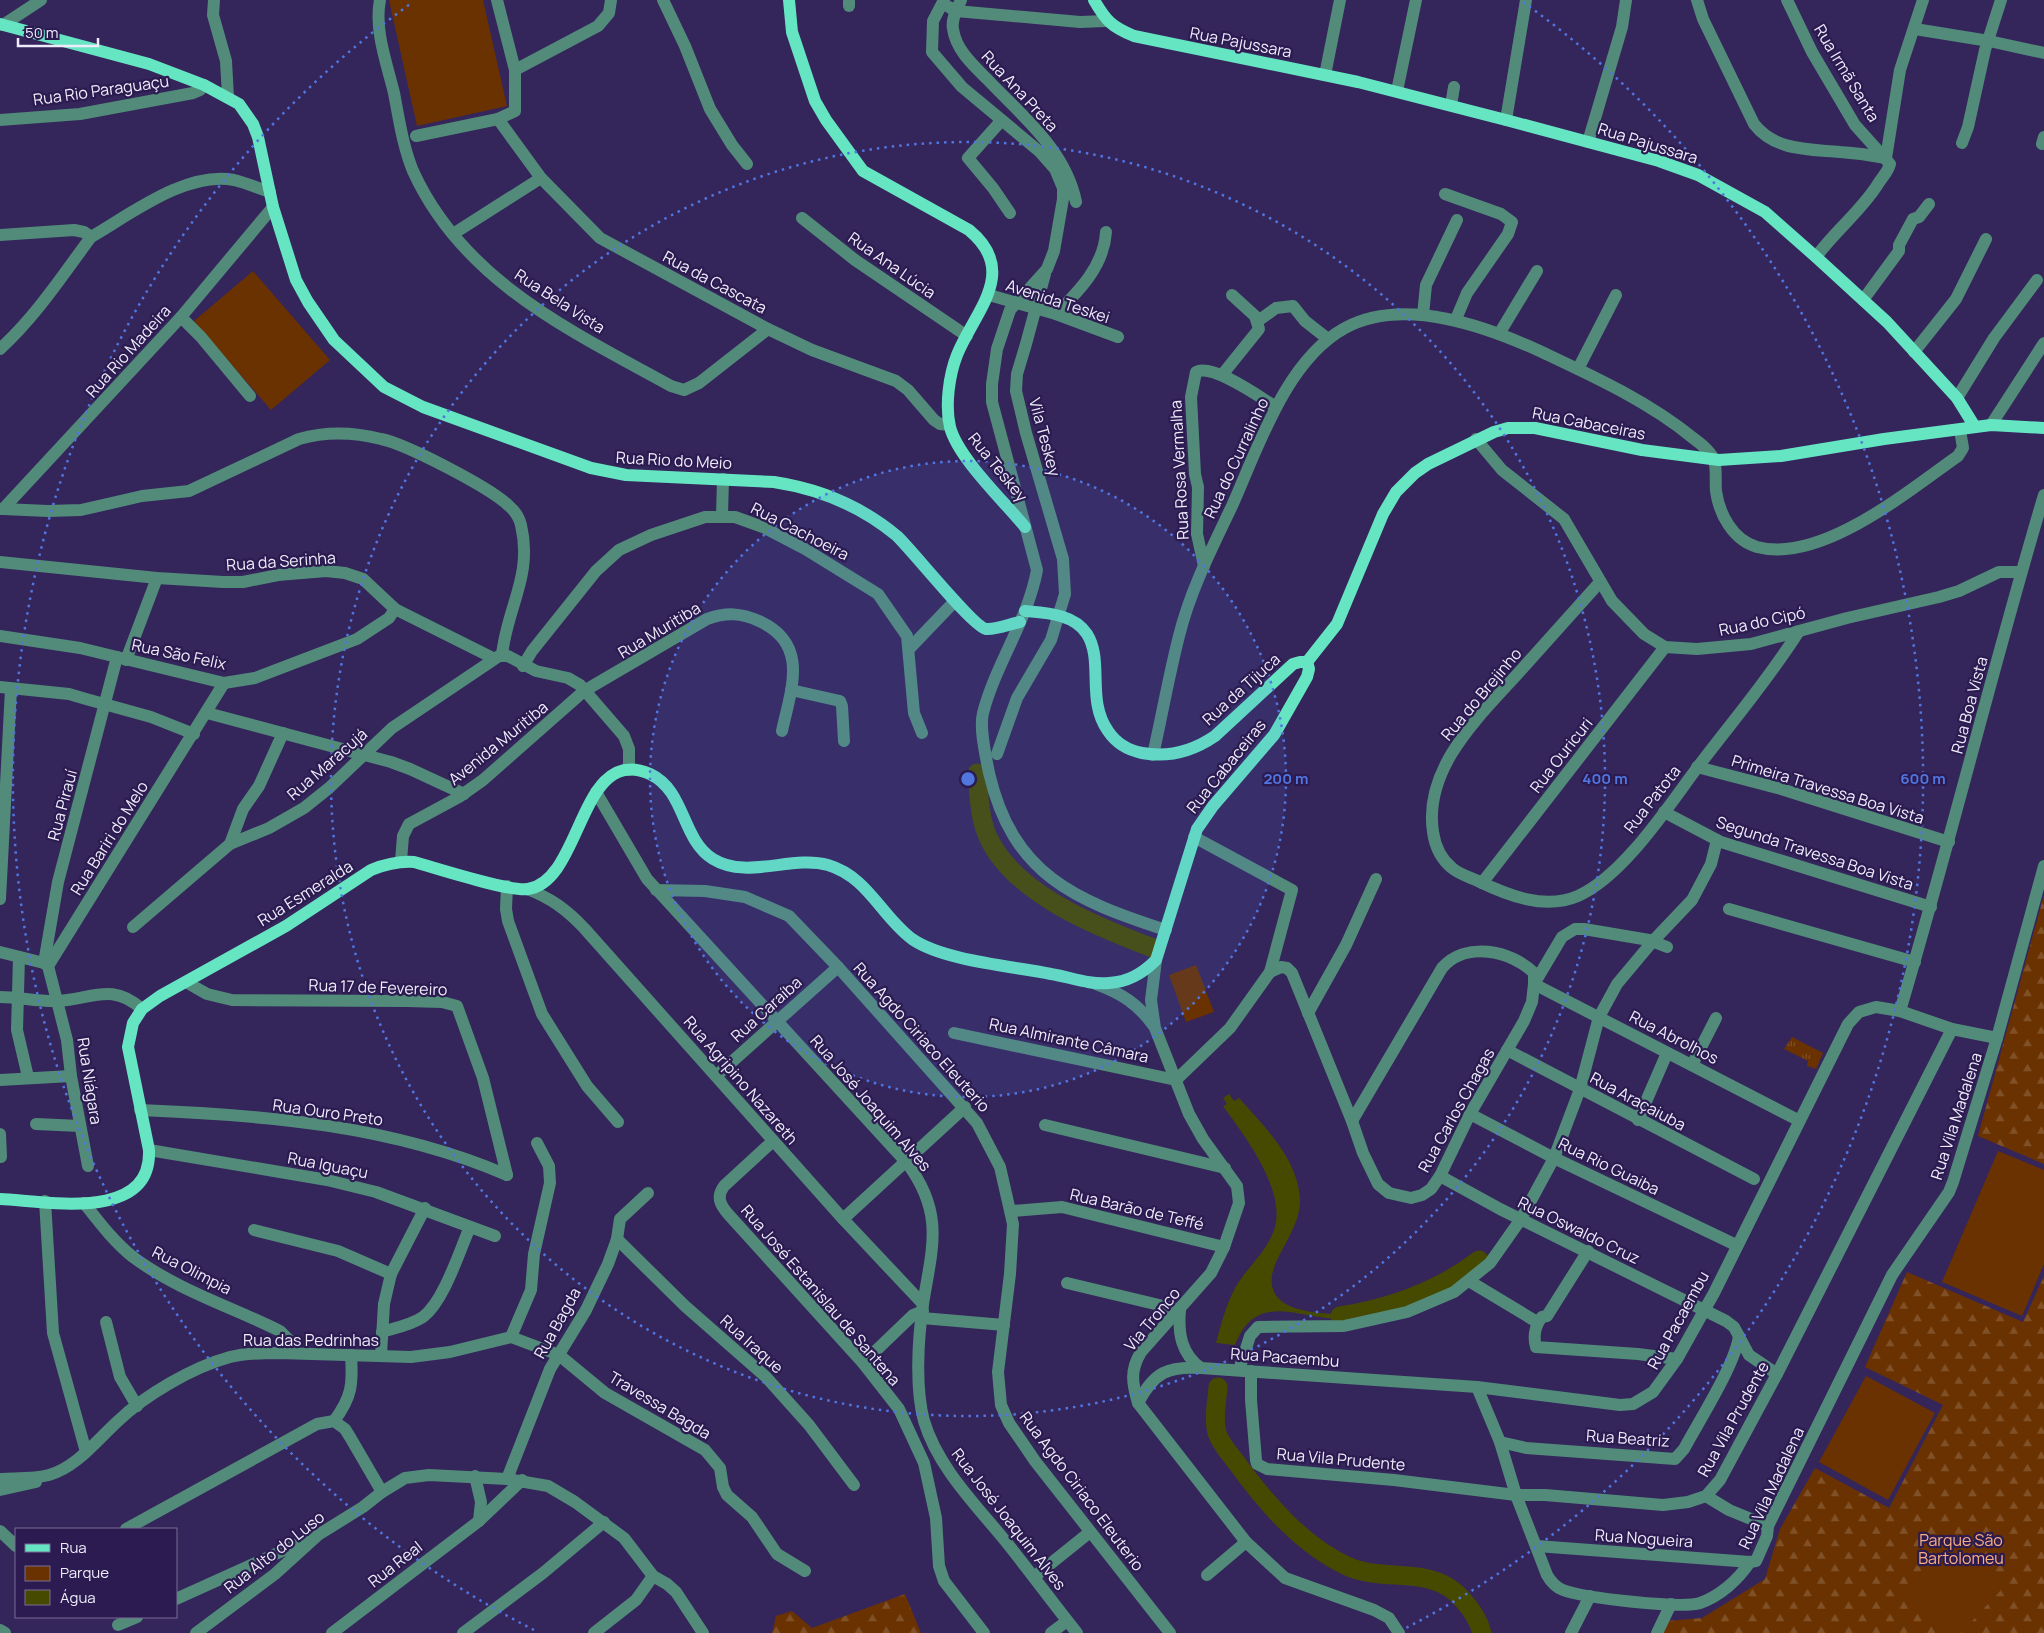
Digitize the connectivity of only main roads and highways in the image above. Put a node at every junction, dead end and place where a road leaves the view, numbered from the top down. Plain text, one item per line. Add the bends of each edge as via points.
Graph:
1 (789, 0) edge
2 (1094, 0) edge
3 (1, 24) edge
4 (1975, 427) junction
5 (2044, 428) edge
6 (1025, 527) road end
7 (1022, 617) joint
8 (1307, 662) junction
9 (1156, 960) joint
10 (0, 1199) edge

1 - 6 main road, Rua Teskey via 792,32 815,101 863,171 940,212 978,238 990,259 992,281 988,295 953,367 949,425 965,456
2 - 4 main road, Rua Pajussara via 1115,28 1143,38 1325,75 1589,139 1680,168 1715,183 1765,212 1863,300 1957,398
3 - 7 main road, Rua Rio do Meio via 149,64 204,85 239,104 253,124 263,154 273,207 296,280 334,340 384,387 423,407 590,468 626,475 792,485 835,498 877,520 910,548 973,621 986,629
4 - 5 main road, Rua Cabaceiras
4 - 8 main road, Rua Cabaceiras via 1884,438 1781,456 1714,460 1642,450 1535,428 1508,428 1476,439 1414,473 1396,492 1383,514 1337,624
7 - 8 main road, Rua da Tijuca via 1058,614 1080,627 1092,644 1097,707 1106,727 1124,747 1153,755 1178,753 1204,743 1293,664
8 - 9 main road, Rua Cabaceiras via 1307,677 1274,735 1209,812 1194,837
9 - 10 main road, Rua Esmeralda via 1134,978 1096,984 924,946 903,932 864,885 828,865 736,867 721,863 701,848 669,788 647,773 629,770 615,774 596,792 561,863 541,884 527,890 401,861 371,870 286,926 160,996 142,1009 130,1033 130,1058 149,1150 146,1174 137,1186 114,1199 84,1203

